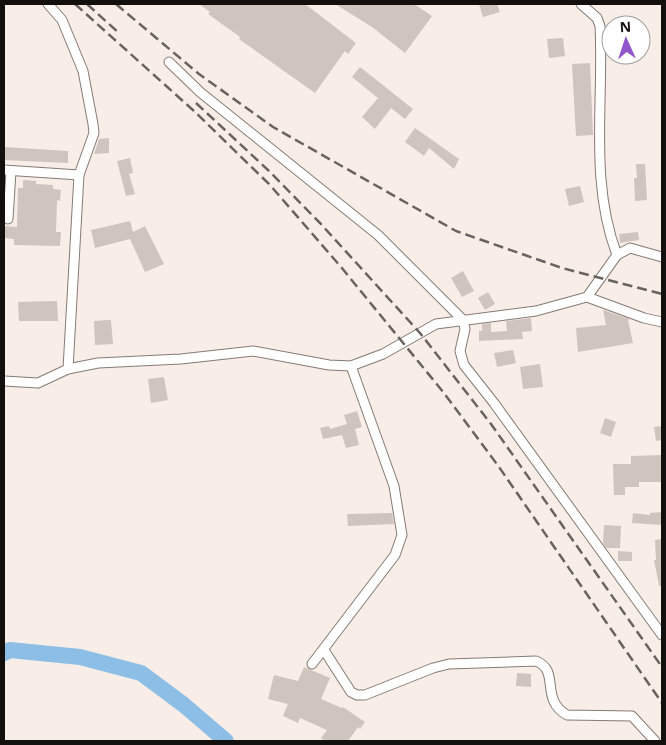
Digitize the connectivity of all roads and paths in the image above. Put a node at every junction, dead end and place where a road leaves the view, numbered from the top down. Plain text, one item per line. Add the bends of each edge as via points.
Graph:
1 (48, 4) edge
2 (581, 4) edge
3 (169, 62) dead end
4 (7, 170) edge
5 (79, 175) junction
6 (8, 219) dead end
7 (617, 255) junction
8 (662, 257) edge
9 (587, 297) junction
10 (463, 320) junction
11 (662, 322) edge
12 (351, 366) junction
13 (68, 369) junction
14 (4, 381) edge
15 (662, 635) edge
16 (324, 650) junction
17 (312, 664) dead end
18 (655, 741) edge

1 - 5 street via 62,20 83,71 91,106 94,133
2 - 7 street via 597,18 600,26 600,158 607,228
3 - 10 street via 200,92 378,235
4 - 5 street
4 - 6 street
5 - 13 street
7 - 8 street via 630,248
7 - 9 street
9 - 10 street via 536,311
9 - 11 street
10 - 12 street via 436,324 383,354
10 - 15 street via 465,329 460,351 464,365
12 - 13 street via 253,351 98,363
12 - 16 street via 394,486 402,535 395,555
13 - 14 street via 38,383
16 - 17 street
16 - 18 street via 351,692 357,695 365,695 449,664 545,664 552,700 560,711 567,715 632,716

